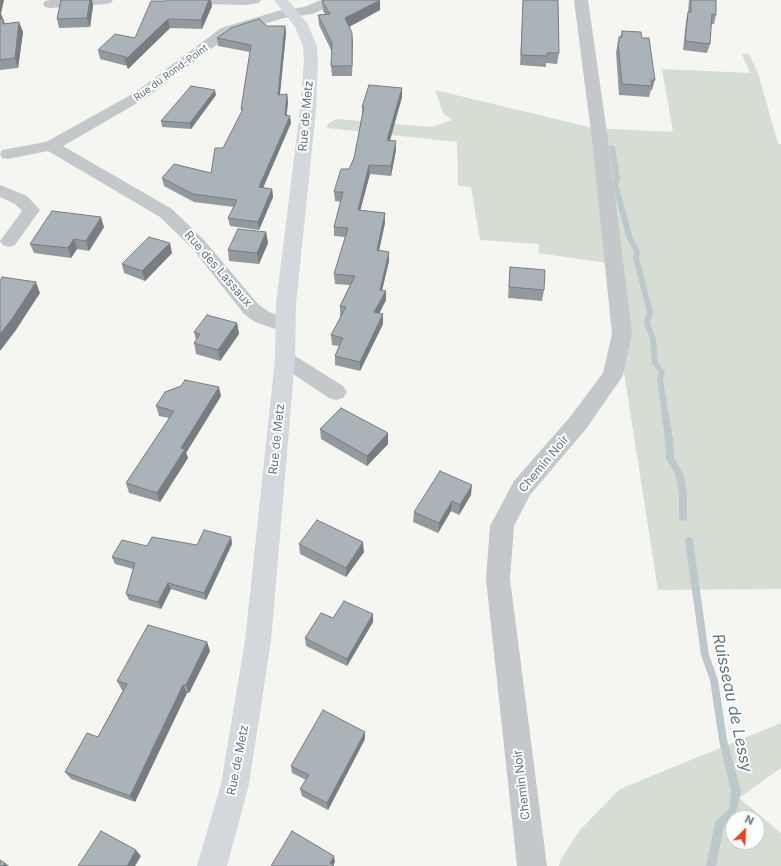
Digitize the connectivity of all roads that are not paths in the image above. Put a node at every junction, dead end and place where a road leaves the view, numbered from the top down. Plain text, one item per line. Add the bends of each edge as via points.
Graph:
1 (106, 0) edge
2 (204, 0) edge
3 (254, 0) edge
4 (281, 0) edge
5 (333, 0) edge
6 (581, 0) edge
7 (50, 4) dead end
8 (291, 13) junction
9 (51, 146) junction
10 (3, 155) edge
11 (0, 190) edge
12 (9, 241) dead end
13 (285, 325) junction
14 (285, 359) junction
15 (336, 392) dead end
16 (212, 866) edge
17 (532, 866) edge

1 - 7 street
2 - 3 street
4 - 8 main road, Rue de Metz
5 - 8 street, Rue du Rond-Point via 307,11
6 - 17 street, Chemin Noir via 622,334 612,375 578,423 522,488 502,526 498,579
8 - 9 street, Rue du Rond-Point via 237,27 219,35 211,44 141,95
8 - 13 main road, Rue de Metz via 306,35 311,60
9 - 10 street, Rue du Rond-Point
9 - 13 street, Rue des Lassaux via 166,213 198,244 251,309 262,317
11 - 12 street via 21,200 31,210
13 - 14 main road, Rue de Metz
14 - 15 street
14 - 16 main road, Rue de Metz via 256,648 235,784

